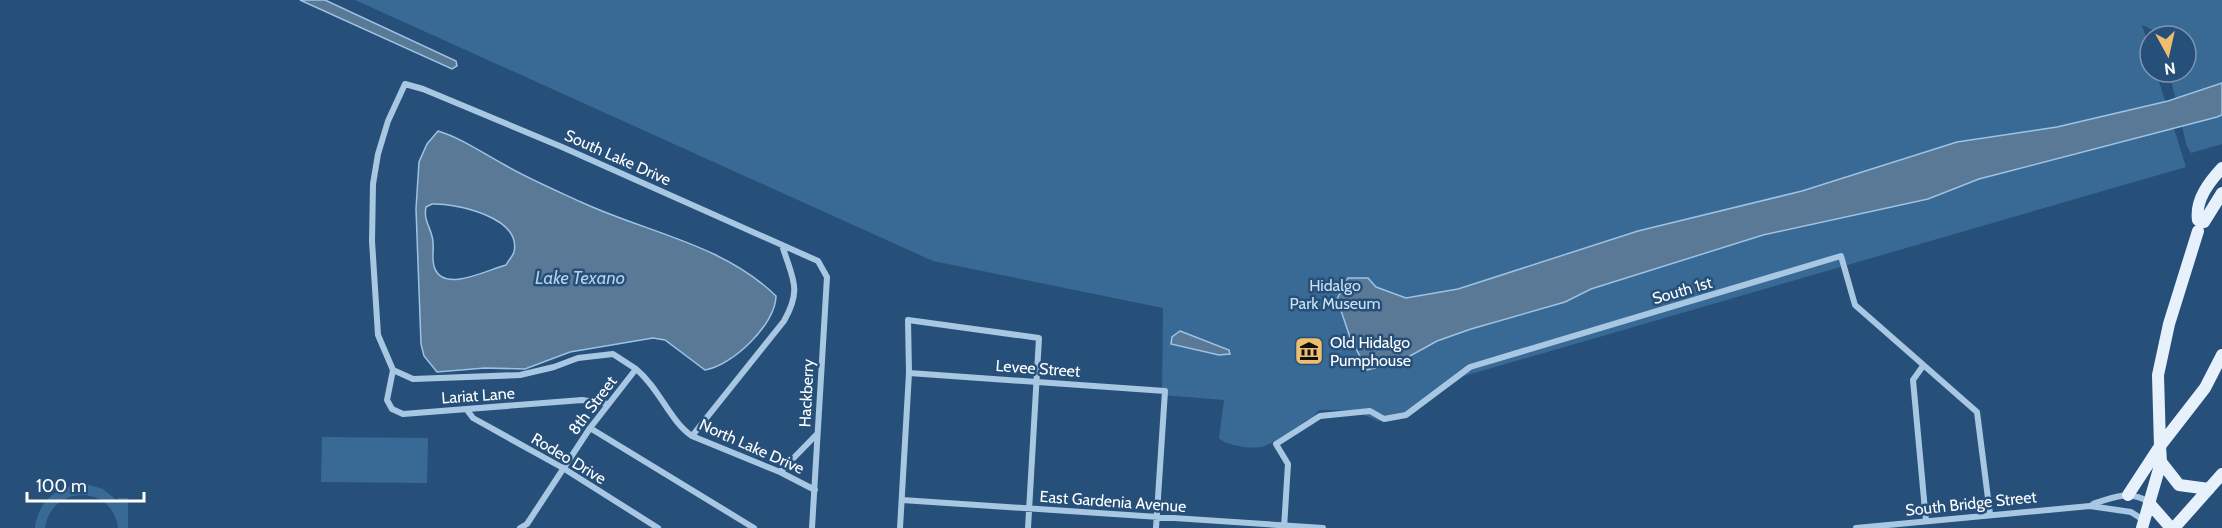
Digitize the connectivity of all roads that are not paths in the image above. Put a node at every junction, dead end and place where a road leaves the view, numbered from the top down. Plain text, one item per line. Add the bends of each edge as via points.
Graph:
1 (2222, 168) edge
2 (2222, 193) edge
3 (2200, 224) junction
4 (783, 248) junction
5 (818, 261) joint
6 (2222, 355) edge
7 (1923, 366) junction
8 (636, 369) junction
9 (393, 370) junction
10 (909, 373) junction
11 (1037, 381) junction
12 (608, 404) junction
13 (467, 410) junction
14 (590, 428) junction
15 (818, 433) junction
16 (692, 436) junction
17 (2160, 446) junction
18 (2161, 462) junction
19 (563, 468) junction
20 (780, 472) junction
21 (2222, 474) edge
22 (2209, 489) junction
23 (815, 490) junction
24 (2128, 495) junction
25 (902, 500) junction
26 (2150, 504) junction
27 (2090, 506) junction
28 (1029, 509) junction
29 (1990, 514) junction
30 (1156, 517) junction
31 (1926, 521) junction
32 (2146, 526) edge
33 (1285, 527) edge
34 (520, 528) edge
35 (658, 528) edge
36 (754, 528) edge
37 (812, 528) edge
38 (900, 528) edge
39 (1028, 528) edge
40 (1156, 528) edge
41 (1323, 528) edge
42 (1856, 528) edge
43 (2172, 528) edge

1 - 3 main road via 2209,182 2196,209
2 - 3 main road
3 - 17 main road via 2169,324 2158,375
4 - 5 street, South Lake Drive
4 - 9 street, South Lake Drive via 562,147 405,84 388,121 373,184 378,335
4 - 16 street via 794,282 795,301 784,321
5 - 15 street, Hackberry via 827,277
6 - 17 main road via 2205,388
7 - 29 street, South 1st via 1977,412
7 - 31 street via 1913,380
7 - 33 street, South 1st via 1855,305 1841,256 1470,367 1406,415 1384,419 1370,411 1320,416 1276,444 1287,464
8 - 9 street, 8th Street via 613,354 578,358 520,375 412,379
8 - 12 street, 8th Street
8 - 16 street, North Lake Drive via 661,394 681,429
9 - 13 street, Lariat Lane via 387,392 392,409 403,414
10 - 11 street, Levee Street
10 - 11 street via 908,320 1039,338
10 - 25 street
11 - 28 street
11 - 30 street, Levee Street via 1165,390
12 - 13 street, Lariat Lane via 582,400
12 - 14 street, 8th Street
13 - 19 street, Rodeo Drive via 486,426
14 - 19 street, 8th Street
14 - 36 street
15 - 20 street
15 - 23 street, Hackberry
16 - 20 street, North Lake Drive
17 - 18 main road
17 - 24 main road
18 - 22 main road via 2179,485
18 - 26 main road
19 - 34 street, 8th Street via 527,525
19 - 35 street, Rodeo Drive
20 - 23 street, North Lake Drive
21 - 22 main road
22 - 43 main road
23 - 37 street, Hackberry
24 - 26 street via 2140,496
24 - 27 street, South Bridge Street
25 - 28 street, East Gardenia Avenue
25 - 38 street
26 - 32 main road
26 - 43 main road
27 - 29 street, South Bridge Street
27 - 32 street, South Bridge Street via 2131,512
28 - 30 street, East Gardenia Avenue
28 - 39 street
29 - 31 street, South Bridge Street
30 - 33 street, East Gardenia Avenue
30 - 40 street
31 - 42 street, South Bridge Street
33 - 41 street, East Gardenia Avenue

